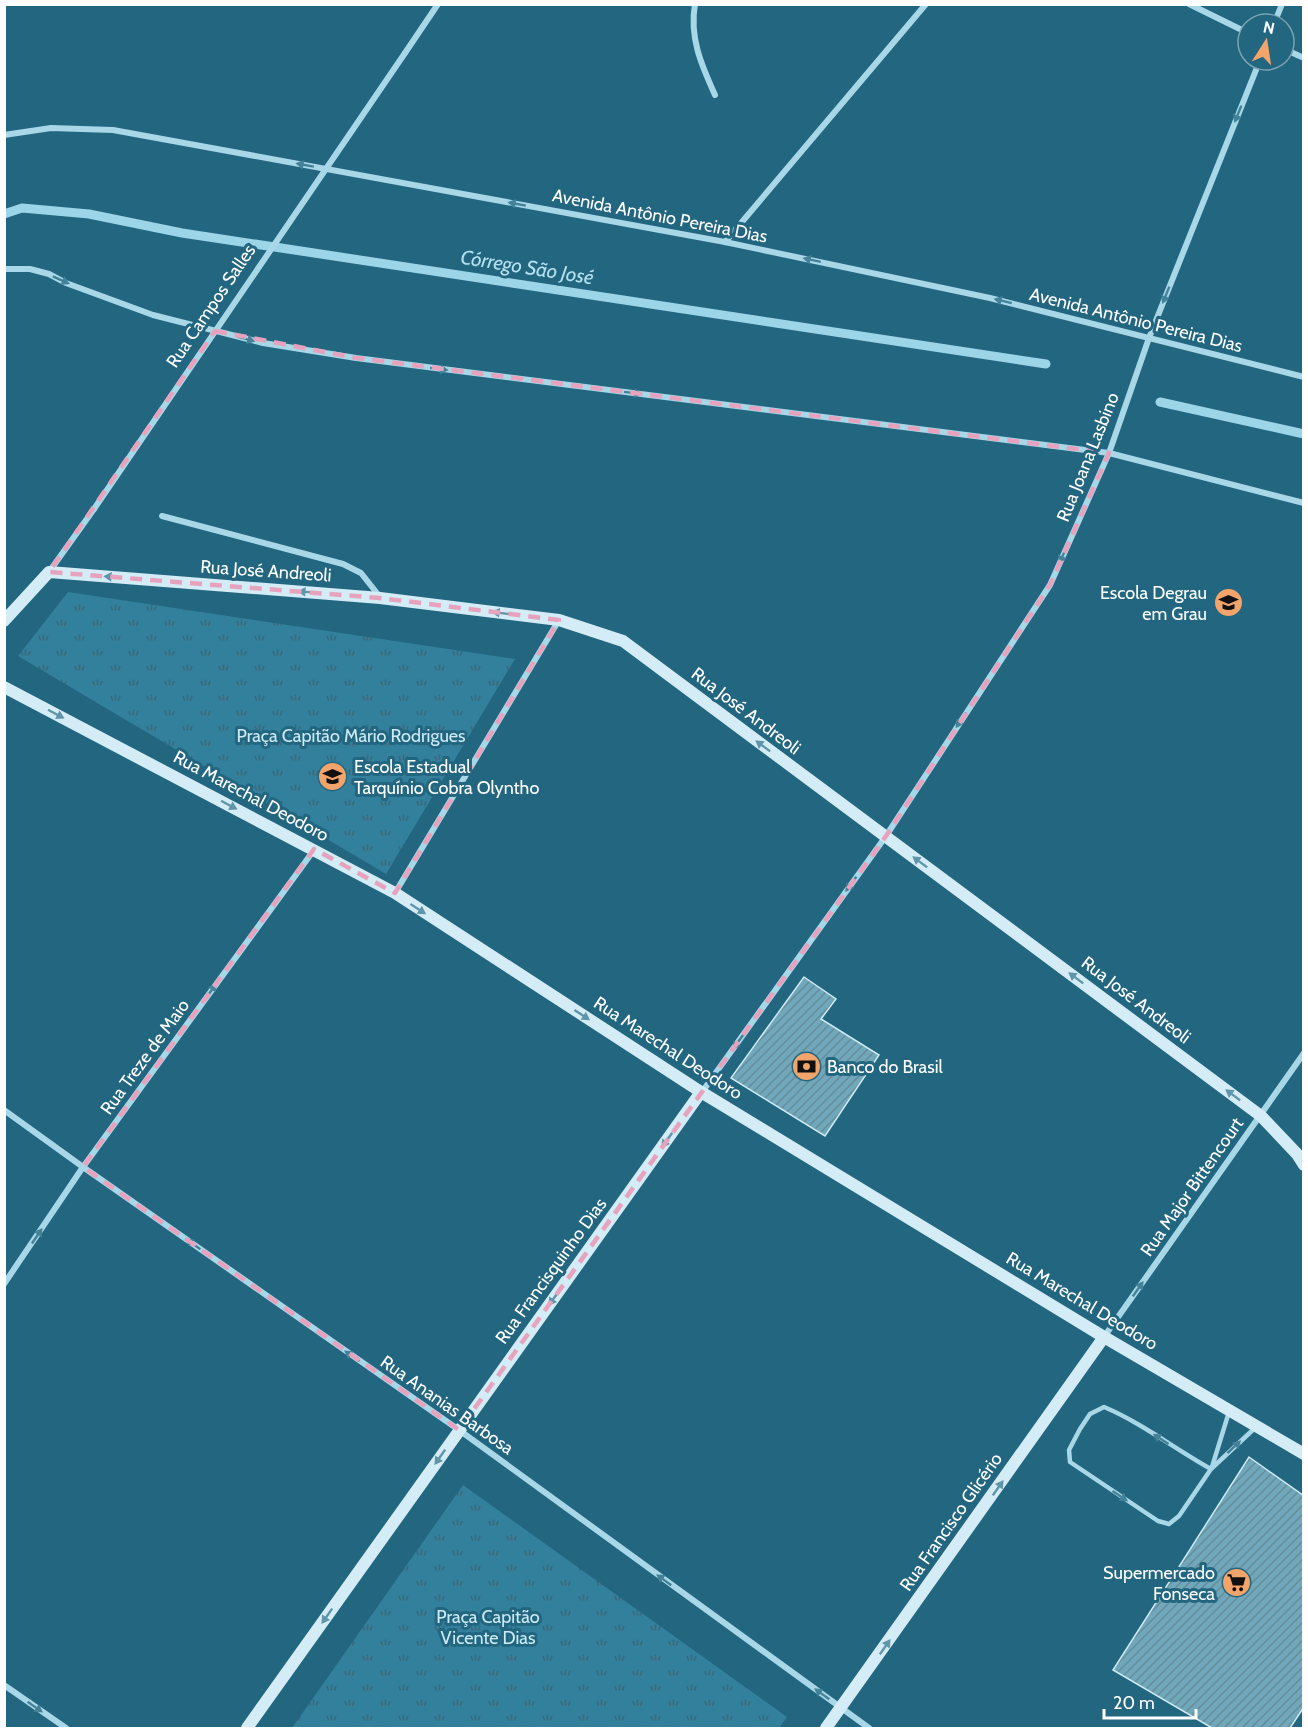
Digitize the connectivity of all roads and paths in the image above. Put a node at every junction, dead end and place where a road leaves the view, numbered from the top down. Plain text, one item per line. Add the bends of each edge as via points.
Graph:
1 (438, 4) edge
2 (695, 4) edge
3 (926, 4) edge
4 (1189, 4) edge
5 (1236, 27) edge
6 (1255, 72) edge
7 (715, 95) dead end
8 (4, 135) edge
9 (725, 242) junction
10 (4, 269) edge
11 (1149, 338) junction
12 (1304, 377) edge
13 (1109, 453) junction
14 (1304, 503) edge
15 (162, 516) dead end
16 (49, 572) junction
17 (380, 598) junction
18 (559, 620) junction
19 (4, 621) edge
20 (4, 687) edge
21 (886, 836) junction
22 (314, 849) junction
23 (394, 893) junction
24 (1304, 1053) edge
25 (701, 1092) junction
26 (4, 1110) edge
27 (1261, 1116) junction
28 (1304, 1165) edge
29 (83, 1167) junction
30 (4, 1284) edge
31 (1104, 1337) junction
32 (1230, 1410) junction
33 (1257, 1426) junction
34 (459, 1430) junction
35 (1304, 1454) edge
36 (1211, 1468) junction
37 (4, 1685) edge
38 (841, 1709) junction
39 (66, 1728) edge
40 (247, 1728) edge
41 (826, 1728) edge
42 (869, 1728) edge

1 - 16 street, Rua Campos Salles, bridge
2 - 7 street via 697,54
3 - 9 street
4 - 5 street
6 -> 11 street, Rua Joana Lasbino
9 -> 8 street, Avenida Antônio Pereira Dias via 113,130 51,128
11 -> 9 street, Avenida Antônio Pereira Dias via 990,298
10 -> 13 street via 49,274 153,315 263,344
11 - 12 street, Avenida Antônio Pereira Dias
11 - 13 street, Rua Joana Lasbino
13 - 14 street
13 -> 21 street, Rua Joana Lasbino via 1050,585
15 - 17 street via 343,564 361,573
17 -> 16 main road, Rua José Andreoli
16 - 19 main road, Rua Campos Salles
18 -> 17 main road, Rua José Andreoli
21 -> 18 main road, Rua José Andreoli via 623,642
18 - 23 street
20 -> 22 main road, Rua Marechal Deodoro
21 -> 25 street, Rua Francisquinho Dias
27 -> 21 main road, Rua José Andreoli
22 - 23 main road, Rua Marechal Deodoro
29 -> 22 street, Rua Treze de Maio
23 -> 25 main road, Rua Marechal Deodoro
24 - 27 street, Rua Major Bittencourt
25 - 31 main road, Rua Marechal Deodoro
25 -> 34 main road, Rua Francisquinho Dias
26 - 29 street, Rua Ananias Barbosa
27 - 28 main road, Rua José Andreoli
31 -> 27 street, Rua Major Bittencourt
30 -> 29 street, Rua Treze de Maio
34 -> 29 street, Rua Ananias Barbosa
31 - 32 main road, Rua Marechal Deodoro
38 -> 31 main road, Rua Francisco Glicério
32 - 33 main road, Rua Marechal Deodoro
32 - 36 lane
33 - 35 main road, Rua Marechal Deodoro
36 -> 33 lane
38 -> 34 street, Rua Ananias Barbosa
34 -> 40 main road, Rua Francisquinho Dias
36 -> 36 lane via 1104,1407 1090,1414 1069,1450 1070,1462 1158,1521 1169,1524 1179,1516
37 -> 39 street
38 - 41 main road, Rua Francisco Glicério
38 - 42 street, Rua Ananias Barbosa

